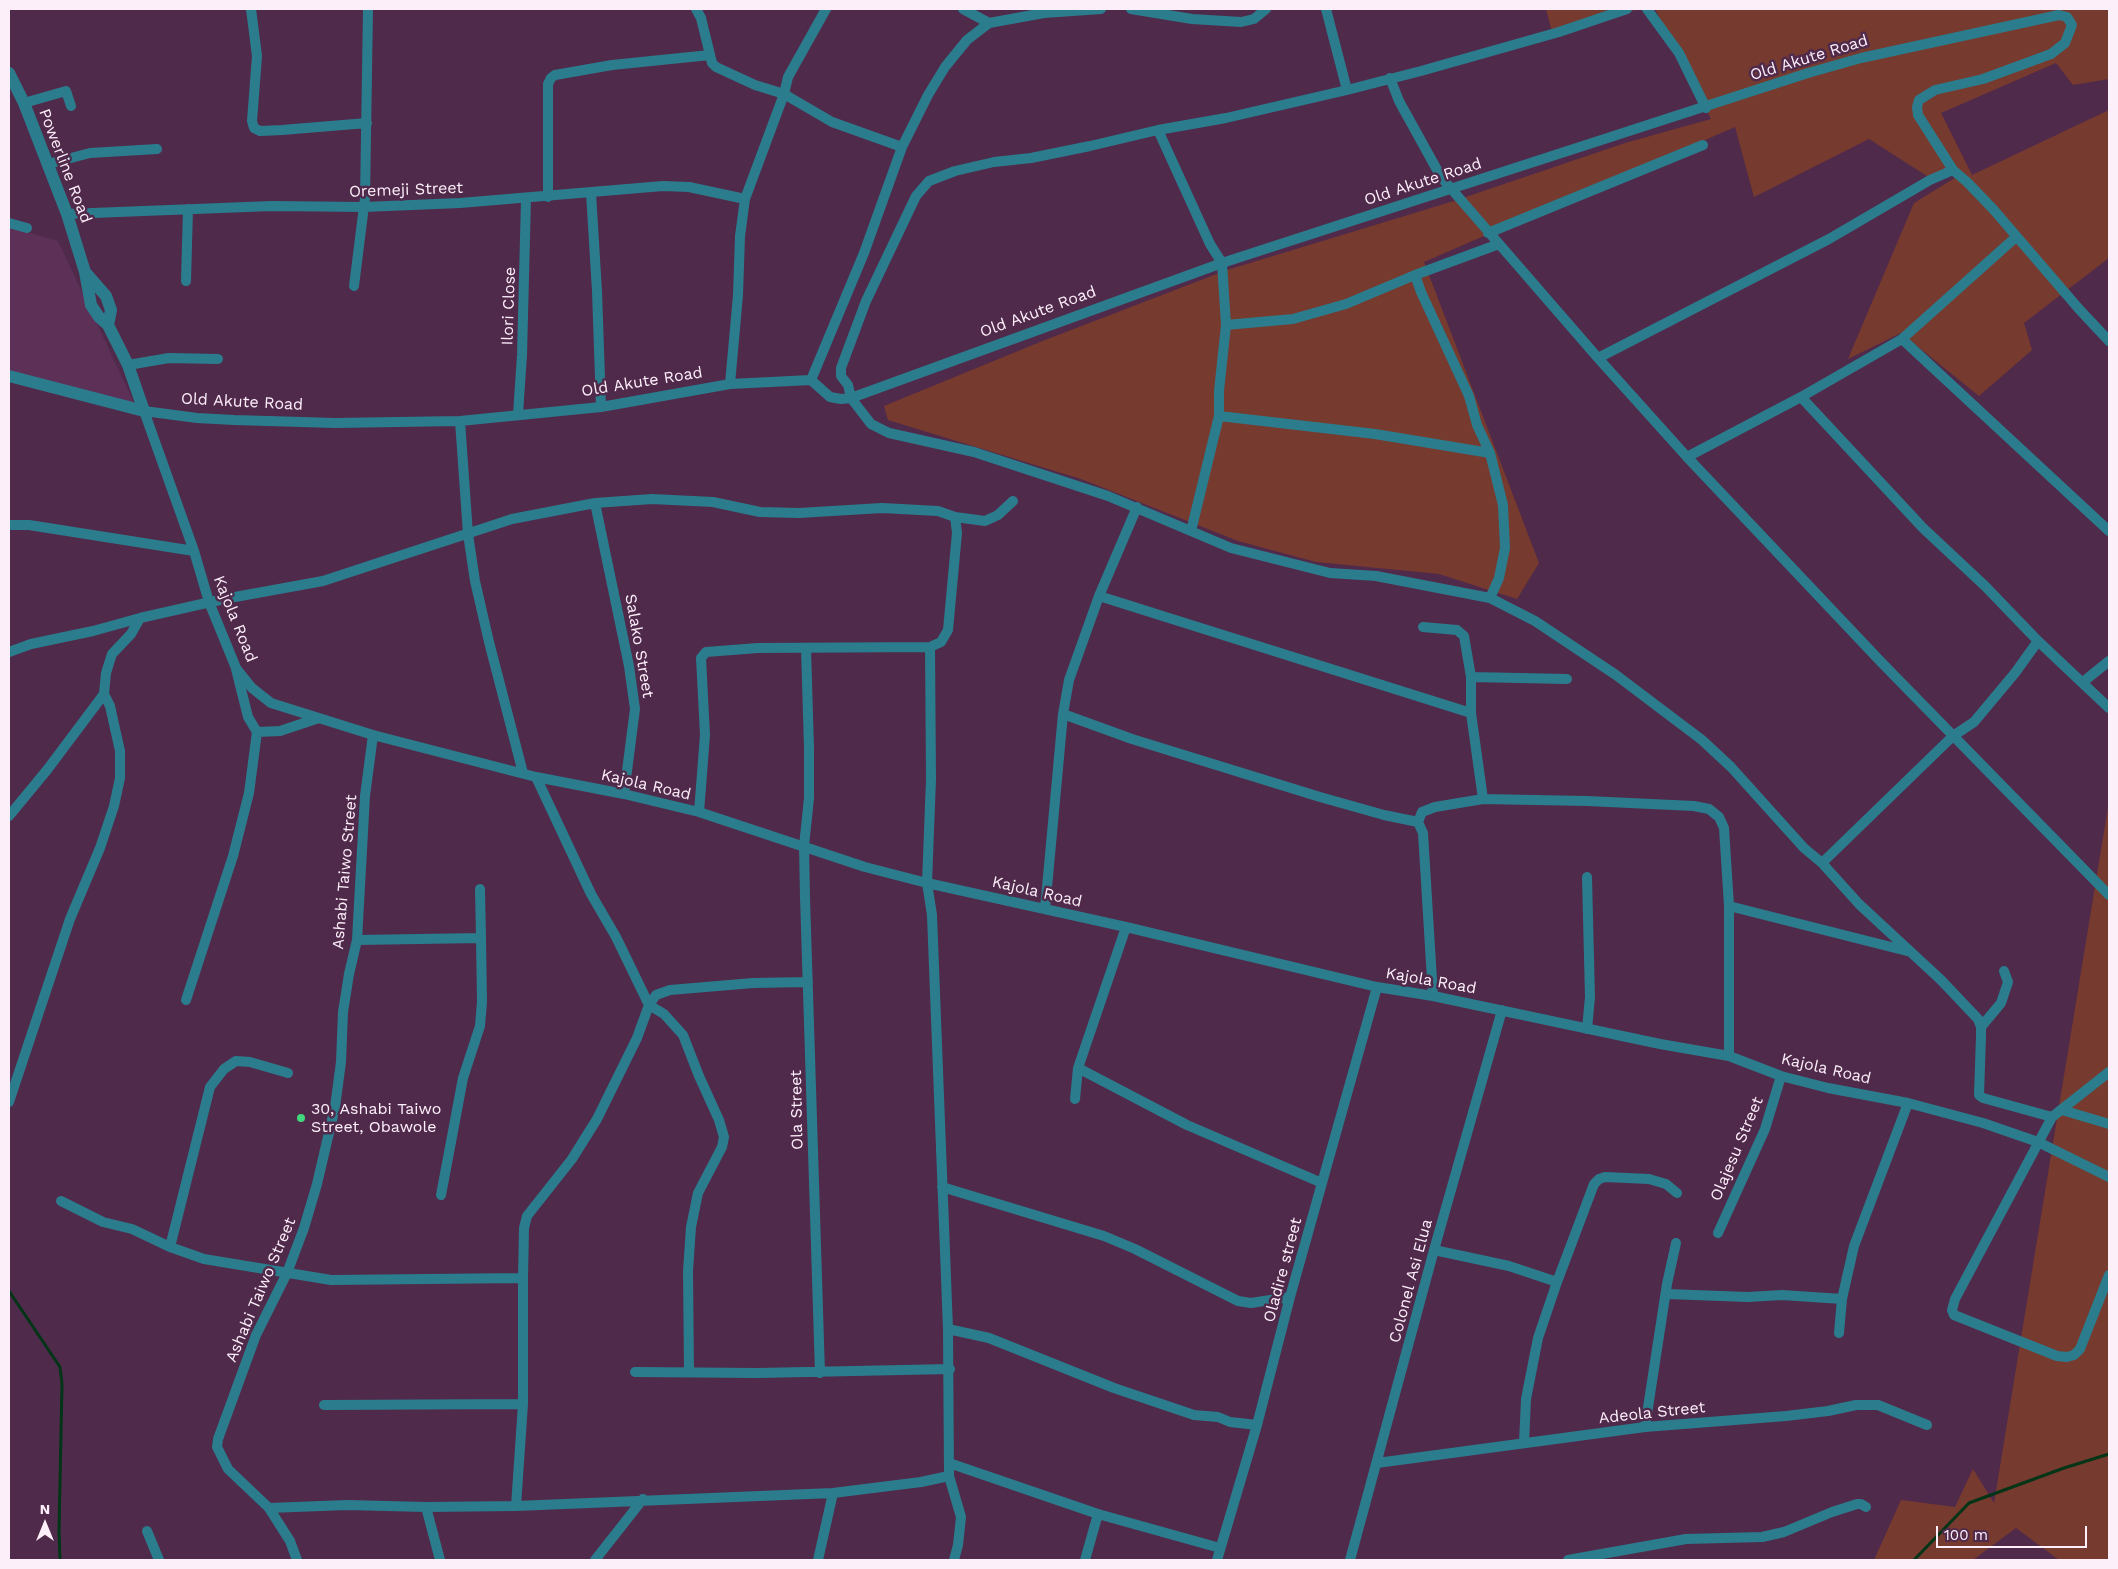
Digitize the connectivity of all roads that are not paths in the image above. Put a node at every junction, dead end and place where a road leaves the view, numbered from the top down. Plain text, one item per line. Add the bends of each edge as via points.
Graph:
1 (251, 9) edge
2 (368, 9) edge
3 (696, 9) edge
4 (826, 9) edge
5 (963, 9) edge
6 (1101, 9) edge
7 (1131, 9) edge
8 (1266, 9) edge
9 (1326, 9) edge
10 (1627, 9) edge
11 (1647, 9) edge
12 (1044, 11) edge
13 (988, 23) junction
14 (710, 55) junction
15 (9, 74) edge
16 (1390, 78) junction
17 (1347, 90) junction
18 (784, 94) junction
19 (24, 103) junction
20 (71, 106) dead end
21 (1706, 108) junction
22 (367, 123) junction
23 (1158, 130) junction
24 (1703, 145) dead end
25 (902, 147) junction
26 (157, 149) dead end
27 (48, 164) junction
28 (1953, 170) junction
29 (1452, 189) junction
30 (591, 193) junction
31 (548, 197) junction
32 (745, 198) junction
33 (526, 199) junction
34 (364, 207) junction
35 (188, 209) junction
36 (67, 214) junction
37 (9, 223) edge
38 (27, 228) dead end
39 (1488, 233) junction
40 (2016, 237) junction
41 (1499, 244) junction
42 (1222, 264) junction
43 (1416, 275) junction
44 (186, 281) dead end
45 (354, 286) dead end
46 (1226, 325) junction
47 (1902, 339) junction
48 (2109, 341) edge
49 (1598, 358) junction
50 (218, 359) dead end
51 (128, 366) junction
52 (9, 376) edge
53 (811, 380) junction
54 (730, 384) junction
55 (1802, 397) junction
56 (851, 398) junction
57 (601, 407) junction
58 (144, 411) junction
59 (518, 414) junction
60 (1219, 416) junction
61 (460, 421) junction
62 (1490, 453) junction
63 (1687, 457) junction
64 (1013, 501) dead end
65 (595, 503) junction
66 (1137, 507) junction
67 (955, 517) junction
68 (9, 525) edge
69 (1191, 531) junction
70 (2109, 532) edge
71 (468, 534) junction
72 (194, 551) junction
73 (1099, 596) junction
74 (1490, 598) junction
75 (209, 602) junction
76 (140, 618) junction
77 (1423, 628) dead end
78 (2038, 641) junction
79 (930, 647) junction
80 (806, 648) junction
81 (9, 652) edge
82 (2109, 661) edge
83 (236, 668) junction
84 (1471, 677) junction
85 (1567, 679) dead end
86 (2083, 682) junction
87 (104, 694) junction
88 (2109, 708) edge
89 (1471, 713) junction
90 (1063, 714) junction
91 (319, 718) junction
92 (257, 732) junction
93 (373, 735) junction
94 (1953, 736) junction
95 (523, 773) junction
96 (536, 777) junction
97 (624, 794) junction
98 (1483, 799) junction
99 (699, 812) junction
100 (9, 816) edge
101 (1418, 822) junction
102 (804, 846) junction
103 (1822, 863) junction
104 (1587, 877) dead end
105 (927, 883) junction
106 (480, 890) dead end
107 (2109, 895) edge
108 (1729, 906) junction
109 (1045, 909) junction
110 (1126, 927) junction
111 (481, 938) junction
112 (357, 940) junction
113 (1908, 951) junction
114 (2004, 971) dead end
115 (808, 982) junction
116 (1377, 987) junction
117 (1433, 996) junction
118 (186, 1000) dead end
119 (649, 1004) junction
120 (1502, 1010) junction
121 (1981, 1026) junction
122 (1587, 1029) junction
123 (1729, 1056) junction
124 (1078, 1068) junction
125 (2109, 1072) edge
126 (288, 1074) dead end
127 (1781, 1076) junction
128 (1075, 1099) dead end
129 (9, 1102) edge
130 (1908, 1103) junction
131 (2062, 1110) junction
132 (2052, 1116) junction
133 (2109, 1124) edge
134 (2038, 1142) junction
135 (2109, 1177) edge
136 (1322, 1183) junction
137 (942, 1187) junction
138 (1677, 1193) dead end
139 (441, 1194) dead end
140 (62, 1201) dead end
141 (1718, 1233) dead end
142 (1676, 1243) dead end
143 (170, 1248) junction
144 (1434, 1250) junction
145 (287, 1274) junction
146 (2109, 1275) edge
147 (523, 1278) junction
148 (1557, 1282) junction
149 (1667, 1294) junction
150 (1290, 1297) junction
151 (1842, 1298) junction
152 (948, 1329) junction
153 (1839, 1334) dead end
154 (950, 1369) junction
155 (635, 1372) dead end
156 (689, 1372) junction
157 (820, 1373) junction
158 (523, 1404) junction
159 (324, 1405) dead end
160 (1257, 1425) junction
161 (1928, 1425) dead end
162 (1645, 1427) junction
163 (1524, 1444) junction
164 (950, 1463) junction
165 (1376, 1463) junction
166 (949, 1476) junction
167 (833, 1493) junction
168 (643, 1499) junction
169 (516, 1506) junction
170 (426, 1507) junction
171 (1866, 1507) dead end
172 (269, 1508) junction
173 (1098, 1514) junction
174 (147, 1531) dead end
175 (1220, 1548) junction
176 (159, 1560) edge
177 (297, 1560) edge
178 (440, 1560) edge
179 (595, 1560) edge
180 (818, 1560) edge
181 (954, 1560) edge
182 (1085, 1560) edge
183 (1217, 1560) edge
184 (1350, 1560) edge
185 (1568, 1560) edge

1 - 22 street via 257,56 254,128 282,130
2 - 22 street
3 - 14 street
4 - 18 street via 788,77
5 - 13 street
6 - 12 street
7 - 8 street via 1192,19 1241,22 1254,19
9 - 17 street
10 - 16 street via 1559,32
11 - 21 street via 1679,53
12 - 13 street
13 - 25 street via 967,40 945,67
14 - 18 street via 716,67
14 - 31 street via 612,65 551,78 548,84
15 - 19 street, Powerline Road
16 - 17 street
16 - 29 street via 1434,166
17 - 23 street
18 - 25 street via 832,122
18 - 32 street
19 - 20 street via 66,91
19 - 27 street, Powerline Road
21 - 28 street, Old Akute Road via 1861,58 2058,15 2067,16 2072,24 2065,43 2051,54 1983,80 1935,90 1919,100 1918,115
21 - 29 street, Old Akute Road
22 - 34 street
23 - 42 street
23 - 56 street via 1031,158 994,162 954,171 929,181 916,196 866,301 841,368
24 - 39 street
25 - 53 street via 864,253
26 - 27 street via 90,153
27 - 36 street, Powerline Road
28 - 40 street
28 - 49 street via 1829,239
29 - 39 street
29 - 42 street, Old Akute Road
30 - 31 street, Oremeji Street
30 - 32 street, Oremeji Street via 672,186
30 - 57 street
31 - 33 street, Oremeji Street
32 - 54 street
33 - 34 street, Oremeji Street
33 - 59 street, Ilori Close
34 - 35 street, Oremeji Street
34 - 45 street
35 - 36 street, Oremeji Street
35 - 44 street
36 - 51 street, Powerline Road via 85,272 106,296 111,310 108,325
37 - 38 street
39 - 41 street
40 - 47 street
40 - 48 street
41 - 43 street
41 - 49 street
42 - 46 street
42 - 56 street, Old Akute Road
43 - 46 street via 1346,304 1293,319
43 - 62 street
46 - 60 street
47 - 55 street
47 - 70 street
49 - 63 street
50 - 51 street via 170,358
51 - 58 street, Powerline Road
52 - 58 street, Old Akute Road
53 - 54 street, Old Akute Road
53 - 56 street, Old Akute Road via 830,397
54 - 57 street, Old Akute Road
55 - 63 street
55 - 78 street via 1923,528
56 - 66 street via 871,424 889,433 974,452
57 - 59 street, Old Akute Road
58 - 61 street, Old Akute Road via 254,421
58 - 72 street, Kajola Road
59 - 61 street, Old Akute Road
60 - 62 street via 1374,434
60 - 69 street
61 - 71 street
62 - 74 street via 1503,505 1505,548 1499,578
63 - 94 street
64 - 67 street via 998,515 985,521
65 - 67 street via 652,499 713,502 760,512 882,508 938,511
65 - 71 street via 520,518
65 - 97 street, Salako Street via 635,709
66 - 69 street
66 - 73 street
67 - 79 street via 956,542 948,630 941,642
68 - 72 street via 29,525
69 - 74 street via 1231,548 1330,572 1376,576
71 - 75 street via 323,581
71 - 95 street via 489,642
72 - 75 street, Kajola Road
73 - 89 street
73 - 90 street via 1069,680
74 - 103 street via 1570,644 1702,740
75 - 76 street
75 - 83 street, Kajola Road
76 - 81 street
76 - 87 street via 131,634 112,654
77 - 84 street via 1456,630 1464,636
78 - 86 street
78 - 94 street via 1974,722
79 - 80 street
79 - 105 street via 931,779
80 - 99 street via 715,650 706,652 701,658 705,735
80 - 102 street, Ola Street via 809,798
82 - 86 street
83 - 91 street, Kajola Road via 252,688 271,703
83 - 92 street via 248,717
84 - 85 street
84 - 89 street
86 - 88 street
87 - 100 street via 48,770
87 - 129 street via 110,706 120,751 120,778 114,806 70,919
89 - 98 street
90 - 101 street via 1132,739 1320,797 1384,816
90 - 109 street
91 - 92 street via 280,731
91 - 93 street, Kajola Road
92 - 118 street via 249,793 234,856
93 - 95 street, Kajola Road
93 - 112 street, Ashabi Taiwo Street via 365,796
94 - 103 street
94 - 107 street
95 - 96 street, Kajola Road
96 - 97 street, Kajola Road
96 - 119 street via 591,894
97 - 99 street, Kajola Road
98 - 101 street via 1435,807 1422,812
98 - 108 street via 1587,801 1709,809 1719,817 1724,828
99 - 102 street, Kajola Road
101 - 117 street via 1423,833
102 - 105 street, Kajola Road via 865,867
102 - 115 street, Ola Street
103 - 113 street
104 - 122 street via 1590,997
105 - 109 street, Kajola Road
105 - 137 street via 932,914
106 - 111 street
108 - 113 street
108 - 123 street
109 - 110 street, Kajola Road
110 - 116 street, Kajola Road
110 - 124 street
111 - 112 street
111 - 139 street via 480,1026 464,1078
112 - 145 street, Ashabi Taiwo Street via 343,1012 336,1107 317,1184
113 - 121 street via 1966,1006
114 - 121 street via 2008,982 2001,1003
115 - 119 street via 670,990 656,996
115 - 157 street, Ola Street
116 - 117 street, Kajola Road
116 - 136 street, Oladire street
117 - 120 street, Kajola Road
119 - 147 street via 637,1038 597,1119 572,1159 527,1216
119 - 156 street via 664,1014 683,1035 724,1137 698,1193 690,1227
120 - 122 street, Kajola Road
120 - 144 street, Colonel Asi Elua
121 - 132 street via 1979,1095
122 - 123 street, Kajola Road
123 - 127 street, Kajola Road
124 - 128 street
124 - 136 street via 1187,1125
125 - 131 street
126 - 143 street via 236,1061 210,1087
127 - 130 street, Kajola Road
127 - 141 street, Olajesu Street via 1765,1129
130 - 134 street, Kajola Road
130 - 151 street via 1860,1228
131 - 132 street
131 - 133 street
132 - 134 street
134 - 135 street, Kajola Road
134 - 146 street via 1954,1299 1954,1315 2057,1356 2067,1357 2080,1349
136 - 150 street, Oladire street
137 - 150 street via 1104,1236 1238,1301 1251,1303
137 - 152 street
138 - 148 street via 1666,1184 1649,1179 1599,1179 1594,1184
140 - 143 street via 103,1222 132,1229
142 - 149 street
143 - 145 street via 204,1259
144 - 148 street via 1509,1266
144 - 165 street, Colonel Asi Elua
145 - 147 street via 331,1280
145 - 172 street, Ashabi Taiwo Street via 256,1335 217,1447 228,1469
147 - 158 street
148 - 163 street via 1538,1338 1526,1399
149 - 151 street
149 - 162 street
150 - 160 street, Oladire street
151 - 153 street
152 - 154 street
152 - 160 street via 988,1338 1114,1388 1194,1415
154 - 157 street
154 - 164 street
155 - 156 street
156 - 157 street
158 - 159 street
158 - 169 street
160 - 175 street, Oladire street
161 - 162 street, Adeola Street via 1878,1405 1856,1405 1786,1416
162 - 163 street, Adeola Street
163 - 165 street, Adeola Street
164 - 166 street
164 - 173 street
165 - 184 street, Colonel Asi Elua
166 - 167 street
166 - 181 street via 960,1517
167 - 168 street
167 - 180 street
168 - 169 street
168 - 179 street
169 - 170 street
170 - 172 street via 347,1505
170 - 178 street
171 - 185 street via 1856,1504 1784,1532 1762,1537 1686,1539
172 - 177 street, Ashabi Taiwo Street via 290,1541
173 - 175 street
173 - 182 street
174 - 176 street
175 - 183 street, Oladire street

